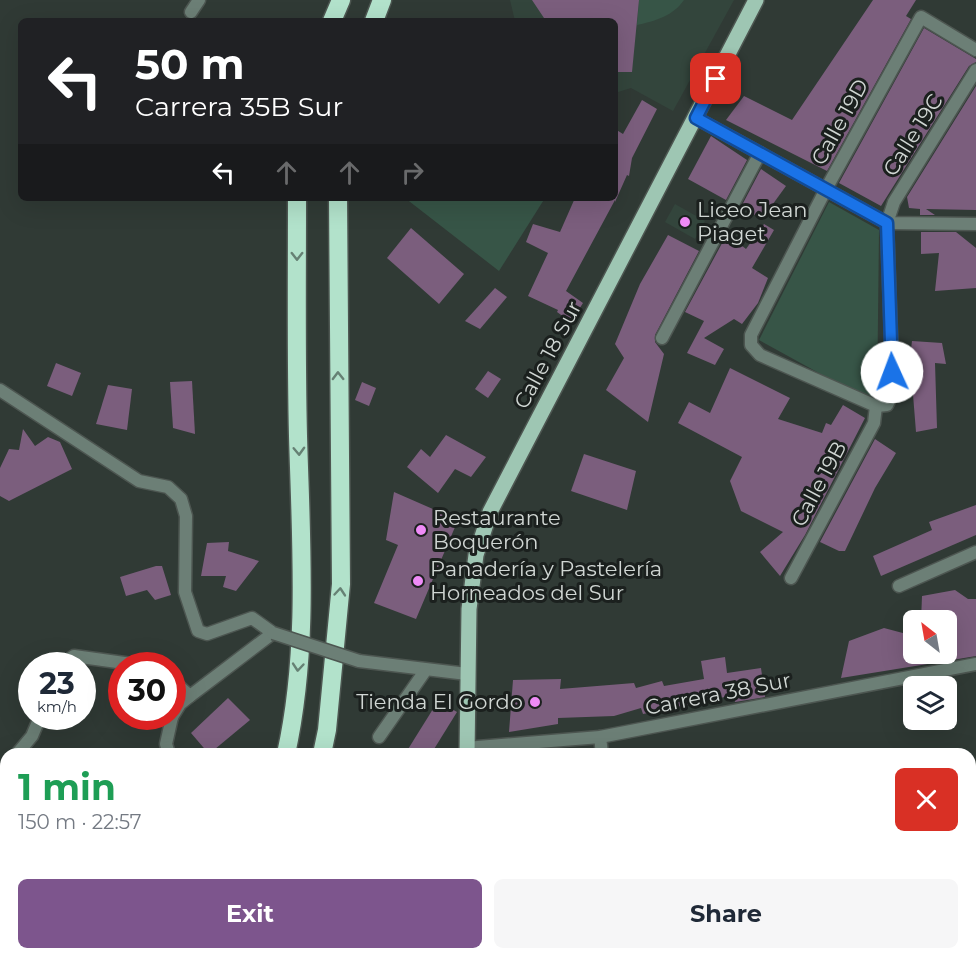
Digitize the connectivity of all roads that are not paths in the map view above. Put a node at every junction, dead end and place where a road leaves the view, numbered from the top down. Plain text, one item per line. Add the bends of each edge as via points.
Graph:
1 (199, 0) edge
2 (341, 0) edge
3 (382, 0) edge
4 (756, 0) edge
5 (191, 12) dead end
6 (333, 18) edge
7 (375, 18) edge
8 (976, 50) edge
9 (976, 70) edge
10 (696, 118) junction
11 (760, 153) junction
12 (826, 189) junction
13 (297, 201) edge
14 (338, 201) edge
15 (887, 223) junction
16 (976, 224) edge
17 (662, 338) dead end
18 (0, 390) edge
19 (882, 405) junction
20 (976, 552) edge
21 (791, 578) dead end
22 (899, 586) dead end
23 (273, 633) junction
24 (976, 664) edge
25 (425, 671) junction
26 (466, 674) junction
27 (186, 692) edge
28 (190, 696) junction
29 (186, 699) edge
30 (35, 730) edge
31 (169, 730) edge
32 (379, 737) dead end
33 (600, 737) junction
34 (22, 748) edge
35 (167, 748) edge
36 (287, 748) edge
37 (323, 748) edge
38 (466, 748) edge
39 (502, 748) edge
40 (601, 748) edge

1 - 5 street
2 - 6 highway
3 - 7 highway
4 - 10 main road, Calle 18 Sur
8 - 12 street, Calle 19D via 921,17
9 - 15 street, Calle 19C via 894,202
10 - 11 street
10 - 26 main road, Calle 18 Sur via 490,512 476,555 468,609
11 - 12 street
11 - 17 street
12 - 15 street
12 - 19 street, Calle 19D via 751,335 751,345 760,355
13 -> 36 highway via 302,598 298,670
37 -> 14 highway via 341,584
15 - 16 street
15 - 19 street, Calle 19B via 893,393
18 - 23 street via 139,481 168,487 182,499 186,516 185,592 198,631 207,634 252,618
19 - 21 street, Calle 19B
20 - 22 street
23 - 25 street, bridge via 359,661
23 - 28 street
24 - 33 street, Carrera 38 Sur
25 - 26 street
25 - 32 street
26 - 38 main road, Calle 18 Sur
27 - 28 street
28 - 29 street
30 - 34 street
31 - 35 street
33 - 39 street, Carrera 38 Sur
33 - 40 street

